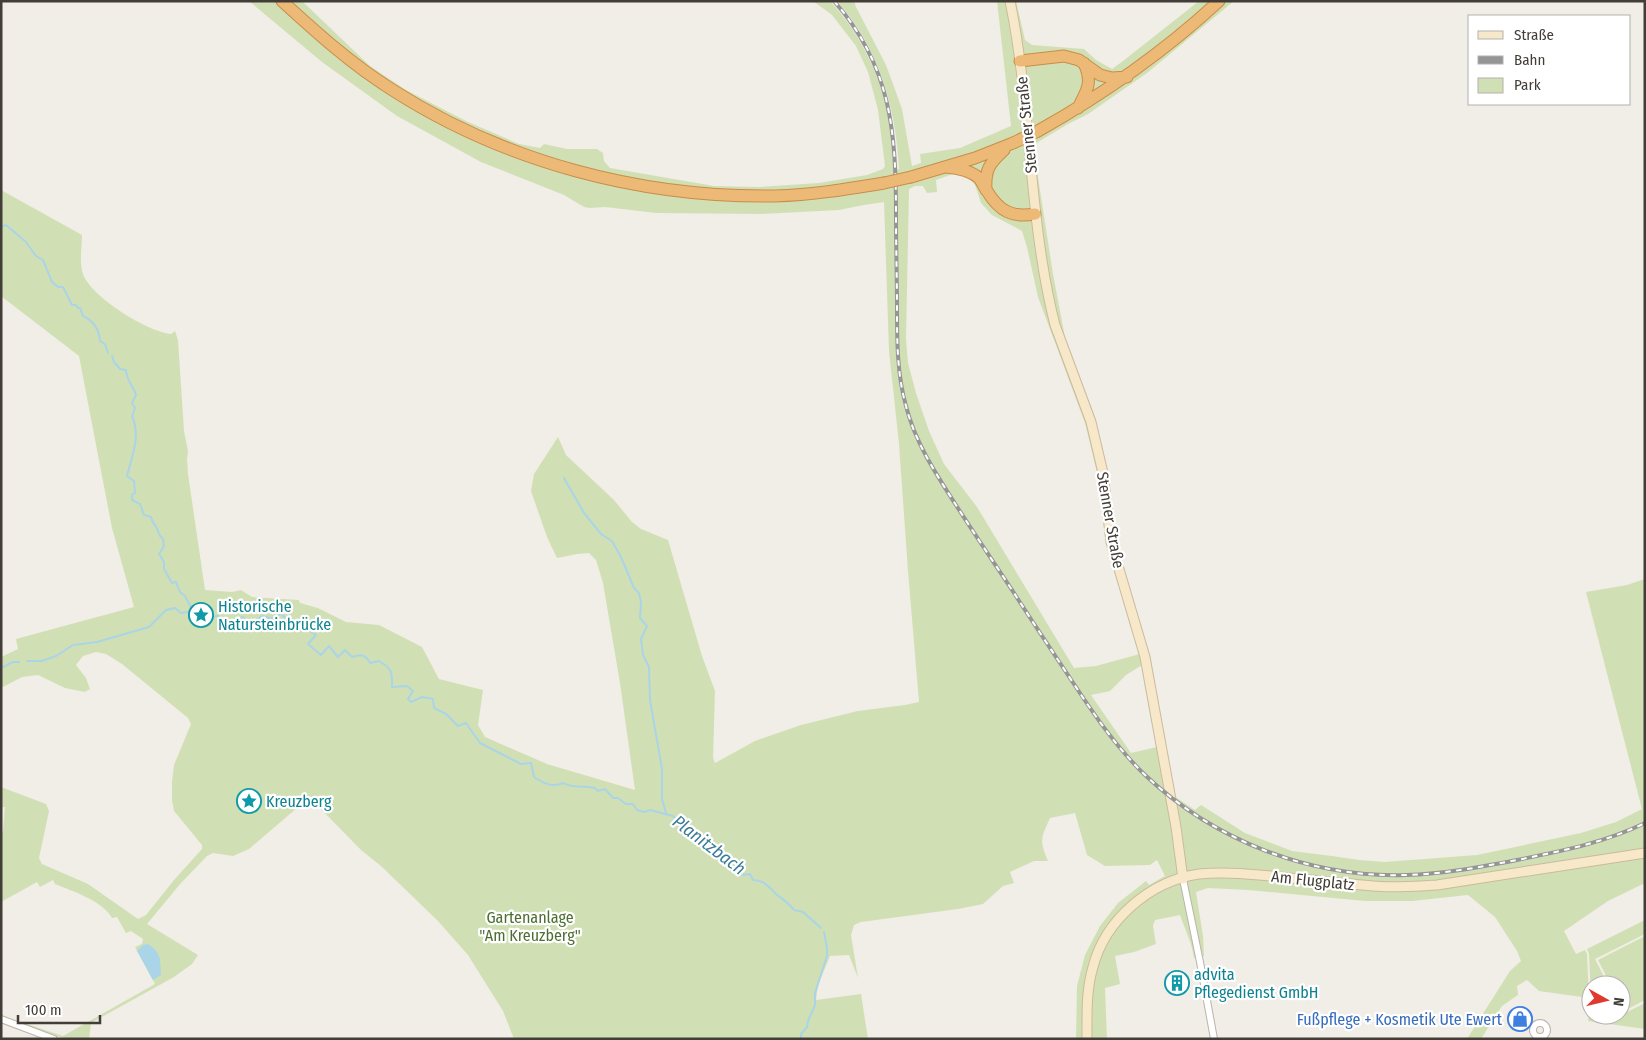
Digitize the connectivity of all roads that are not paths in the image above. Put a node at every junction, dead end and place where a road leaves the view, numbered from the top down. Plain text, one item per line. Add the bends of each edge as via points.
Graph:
1 (282, 1) edge
2 (1010, 1) edge
3 (1219, 1) edge
4 (1020, 61) junction
5 (1084, 63) junction
6 (1132, 73) junction
7 (1077, 109) junction
8 (1011, 144) junction
9 (946, 167) junction
10 (986, 190) junction
11 (1035, 214) junction
12 (1645, 853) edge
13 (1183, 879) junction
14 (1, 1019) edge
15 (54, 1039) edge
16 (1087, 1039) edge
17 (1214, 1039) edge

1 - 9 highway, bridge via 358,66 415,104 496,143 594,176 687,192 775,196 884,183
2 - 4 street, Stenner Straße
3 - 6 highway
4 - 5 highway via 1064,56
4 - 11 street, Stenner Straße
5 - 6 highway via 1106,77
5 - 7 highway via 1089,84
6 - 7 highway
7 - 8 highway, bridge
8 - 9 highway
8 - 10 highway via 988,167
9 - 10 highway via 977,177
10 - 11 highway via 1005,212 1022,216
11 - 13 street, Stenner Straße via 1055,325 1091,422 1101,465 1111,542 1145,657
12 - 13 street, Am Flugplatz via 1438,885 1404,887 1224,873 1199,874
13 - 16 street, Am Flugplatz via 1160,887 1138,902 1117,921 1104,941 1095,959 1089,987
13 - 17 street, Stenner Straße
14 - 15 street

